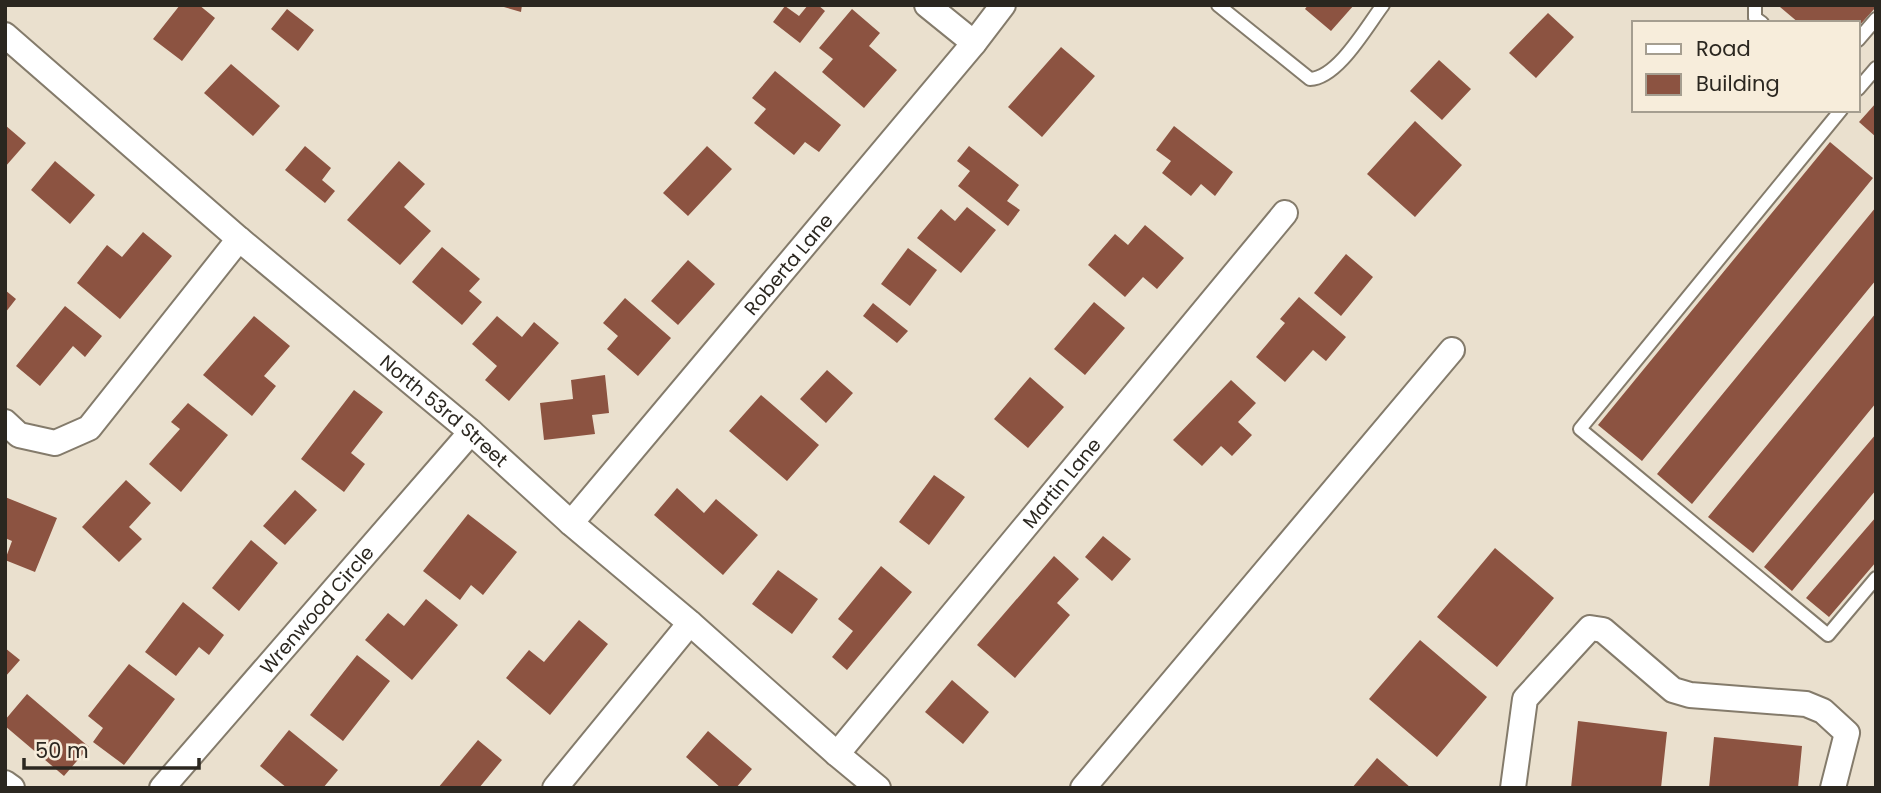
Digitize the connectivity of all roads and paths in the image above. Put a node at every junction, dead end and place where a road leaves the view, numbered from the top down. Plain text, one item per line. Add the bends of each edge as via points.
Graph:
1 (927, 5) edge
2 (1003, 5) edge
3 (1218, 5) edge
4 (1383, 5) edge
5 (1755, 5) edge
6 (1876, 19) edge
7 (1759, 21) edge
8 (5, 36) edge
9 (1860, 38) edge
10 (974, 43) junction
11 (1876, 68) edge
12 (1860, 87) edge
13 (1839, 112) edge
14 (1284, 213) dead end
15 (239, 239) junction
16 (1452, 350) dead end
17 (5, 422) edge
18 (471, 432) junction
19 (571, 523) junction
20 (1876, 578) edge
21 (691, 623) junction
22 (836, 754) junction
23 (5, 783) edge
24 (12, 788) edge
25 (162, 788) edge
26 (555, 788) edge
27 (878, 788) edge
28 (1083, 788) edge
29 (1513, 788) edge
30 (1833, 788) edge

1 - 10 street
2 - 10 street, Roberta Lane
3 - 4 lane via 1310,79 1340,62
5 - 7 lane
6 - 9 lane
8 - 15 street, North 53rd Street
10 - 19 street, Roberta Lane
11 - 12 lane
13 - 20 lane via 1580,429 1828,635
14 - 22 street, Martin Lane
15 - 17 street via 89,428 55,443 19,435
15 - 18 street, North 53rd Street
16 - 28 street
18 - 19 street, North 53rd Street
18 - 25 street, Wrenwood Circle
19 - 21 street, North 53rd Street
21 - 22 street, North 53rd Street
21 - 26 street
22 - 27 street, North 53rd Street
23 - 24 street
29 - 30 street via 1525,699 1590,628 1603,630 1673,690 1806,704 1823,711 1847,733

